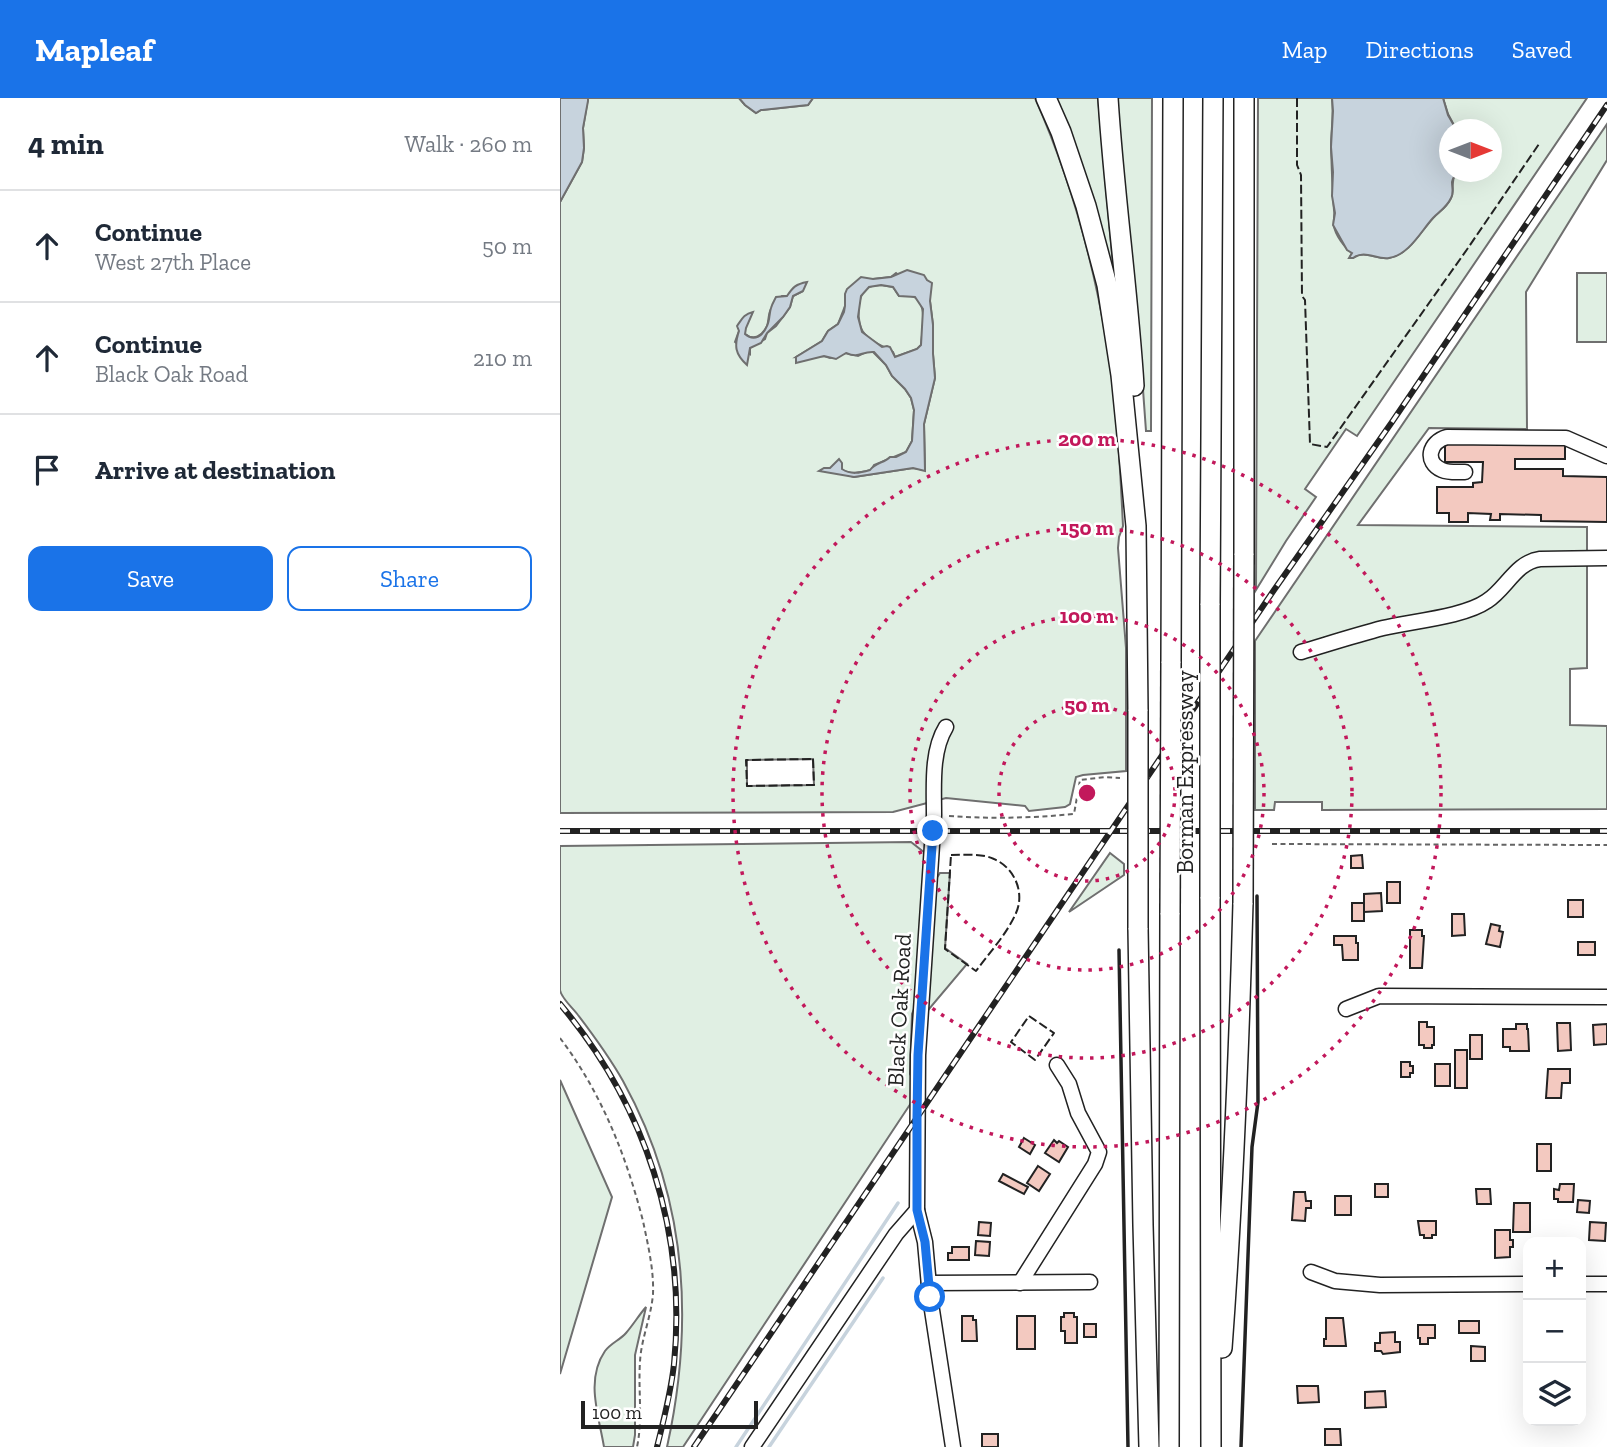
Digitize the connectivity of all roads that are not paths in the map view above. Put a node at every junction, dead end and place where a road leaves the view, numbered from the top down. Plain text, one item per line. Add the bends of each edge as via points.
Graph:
1 (1046, 98) edge
2 (1108, 98) edge
3 (1173, 98) edge
4 (1213, 98) edge
5 (1244, 98) edge
6 (1607, 456) edge
7 (1465, 472) dead end
8 (1136, 526) junction
9 (1607, 558) edge
10 (1301, 652) dead end
11 (946, 727) dead end
12 (1607, 997) edge
13 (1346, 1009) dead end
14 (1057, 1065) dead end
15 (917, 1210) junction
16 (1311, 1272) dead end
17 (1090, 1282) dead end
18 (929, 1283) junction
19 (1020, 1283) junction
20 (1523, 1284) edge
21 (1586, 1284) edge
22 (1607, 1284) edge
23 (752, 1447) edge
24 (953, 1447) edge
25 (1149, 1447) edge
26 (1169, 1447) edge
27 (1213, 1447) edge

1 - 8 highway via 1086,206 1107,285
2 - 8 highway via 1136,408
3 - 26 highway, Borman Expressway, bridge
4 - 27 highway, Borman Expressway, bridge
5 - 27 highway, bridge via 1241,990 1229,1254
6 - 7 street via 1566,438 1447,437 1434,444 1434,465 1445,472
8 - 25 highway, bridge via 1138,929
9 - 10 street via 1531,561 1490,599 1473,608
11 - 15 street, Black Oak Road via 934,776 918,1055
12 - 13 street via 1379,996
14 - 19 street via 1099,1155
15 - 18 street, Black Oak Road
15 - 23 street via 896,1234
16 - 20 street via 1335,1281 1380,1285
17 - 19 street
18 - 19 street
18 - 24 street, Black Oak Road
21 - 22 street

